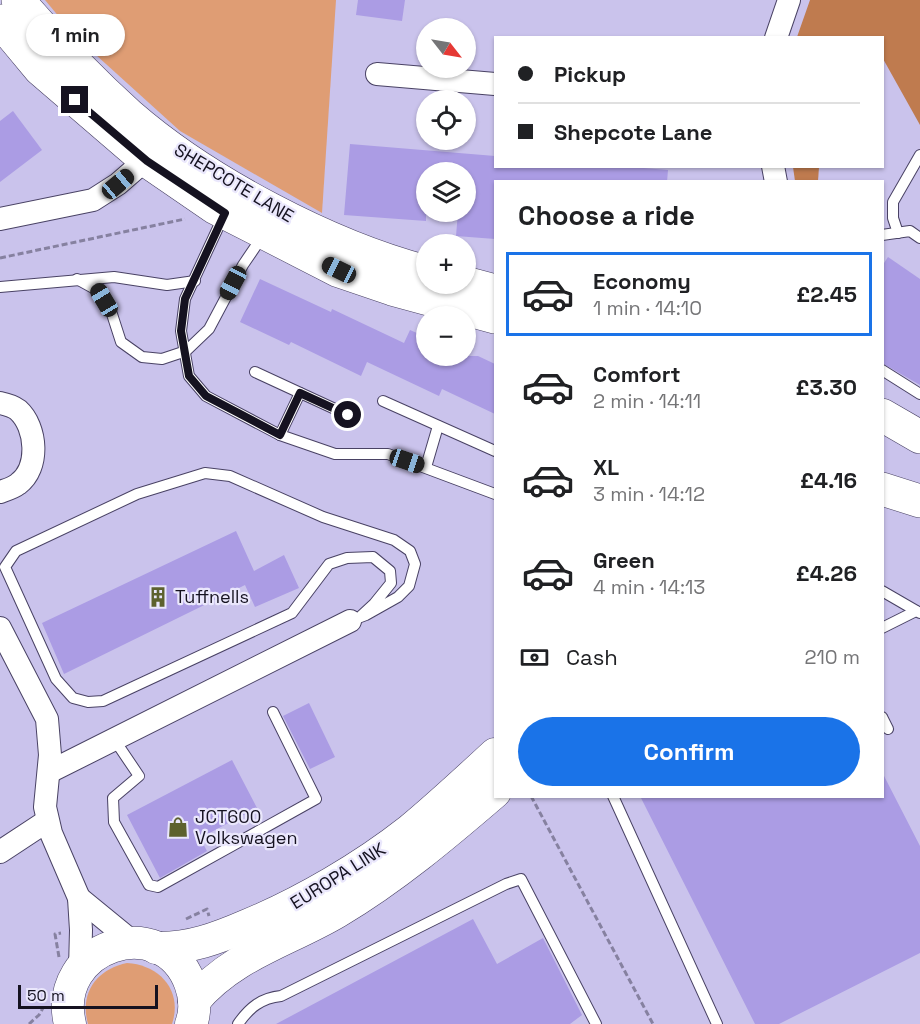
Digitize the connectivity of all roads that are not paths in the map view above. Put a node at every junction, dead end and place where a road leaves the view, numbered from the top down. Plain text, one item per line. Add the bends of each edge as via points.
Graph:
1 (18, 0) edge
2 (789, 0) edge
3 (0, 21) edge
4 (777, 36) edge
5 (377, 74) dead end
6 (494, 84) edge
7 (155, 151) junction
8 (920, 155) edge
9 (230, 206) junction
10 (0, 219) edge
11 (897, 233) junction
12 (264, 234) junction
13 (884, 235) edge
14 (920, 238) edge
15 (416, 269) edge
16 (77, 279) junction
17 (195, 280) junction
18 (0, 287) edge
19 (416, 289) edge
20 (476, 291) edge
21 (494, 291) edge
22 (459, 294) edge
23 (494, 316) edge
24 (186, 351) junction
25 (884, 371) edge
26 (255, 372) dead end
27 (300, 393) junction
28 (920, 394) edge
29 (383, 401) dead end
30 (0, 403) edge
31 (348, 415) dead end
32 (884, 416) edge
33 (438, 426) junction
34 (280, 435) junction
35 (920, 437) edge
36 (494, 451) edge
37 (426, 467) junction
38 (0, 492) edge
39 (494, 494) edge
40 (884, 592) edge
41 (918, 612) edge
42 (356, 619) junction
43 (884, 627) edge
44 (0, 628) edge
45 (273, 712) dead end
46 (884, 721) edge
47 (888, 729) dead end
48 (114, 739) junction
49 (494, 755) edge
50 (49, 772) junction
51 (494, 793) edge
52 (614, 798) edge
53 (47, 820) junction
54 (0, 852) edge
55 (80, 898) junction
56 (145, 945) junction
57 (80, 969) junction
58 (69, 1011) edge
59 (192, 1012) edge
60 (49, 1024) edge
61 (238, 1024) edge
62 (597, 1024) edge
63 (717, 1024) edge

1 - 7 highway, SHEPCOTE LANE via 58,47 130,116
2 - 4 street
3 - 7 highway, SHEPCOTE LANE via 40,69
5 - 6 street
7 - 9 highway, SHEPCOTE LANE via 194,164
7 - 10 street via 93,200
8 - 11 lane via 893,202
9 - 12 highway via 263,216
9 - 15 highway, SHEPCOTE LANE
9 - 17 lane
11 - 13 lane
11 - 14 lane via 910,231
12 - 19 highway, SHEPCOTE LANE via 339,270 392,289
12 - 24 lane via 209,329
16 - 17 lane via 114,277 167,285
16 - 18 lane
16 - 24 lane via 98,290 111,311 121,342 141,357 162,359
17 - 24 lane via 185,299 181,331
20 - 21 highway, SHEPCOTE LANE
22 - 23 highway, SHEPCOTE LANE
24 - 34 lane via 189,376 206,396
25 - 28 lane
26 - 27 lane
27 - 31 lane
27 - 34 lane
29 - 33 lane
30 - 38 street via 17,410 30,429 34,452 27,473 18,484
32 - 35 highway
33 - 36 lane
33 - 37 lane
34 - 37 lane via 335,454 388,454
37 - 39 lane
40 - 41 lane
41 - 43 lane
42 - 42 lane via 391,583 390,571 373,557 347,558 329,564 292,614 103,701 87,702 73,698 56,680 5,567 16,551 137,494 205,473 230,476 323,517 394,540 410,551 415,564 409,586 398,597
42 - 48 street
44 - 50 street via 47,719
45 - 48 lane via 316,799 158,887 148,885 114,822 113,798 139,776
46 - 47 lane
48 - 50 street
49 - 56 street, EUROPA LINK via 408,831 283,911 197,944 177,948
50 - 53 street
51 - 59 street, EUROPA LINK via 360,898 229,967 211,982
52 - 63 lane
53 - 54 street
53 - 55 street
55 - 56 street
55 - 57 street
56 - 57 street, EUROPA LINK via 118,944 104,949
56 - 59 street via 175,960 182,969 192,989
57 - 58 street via 72,982
58 - 60 street
61 - 62 lane via 255,1004 281,996 521,879

